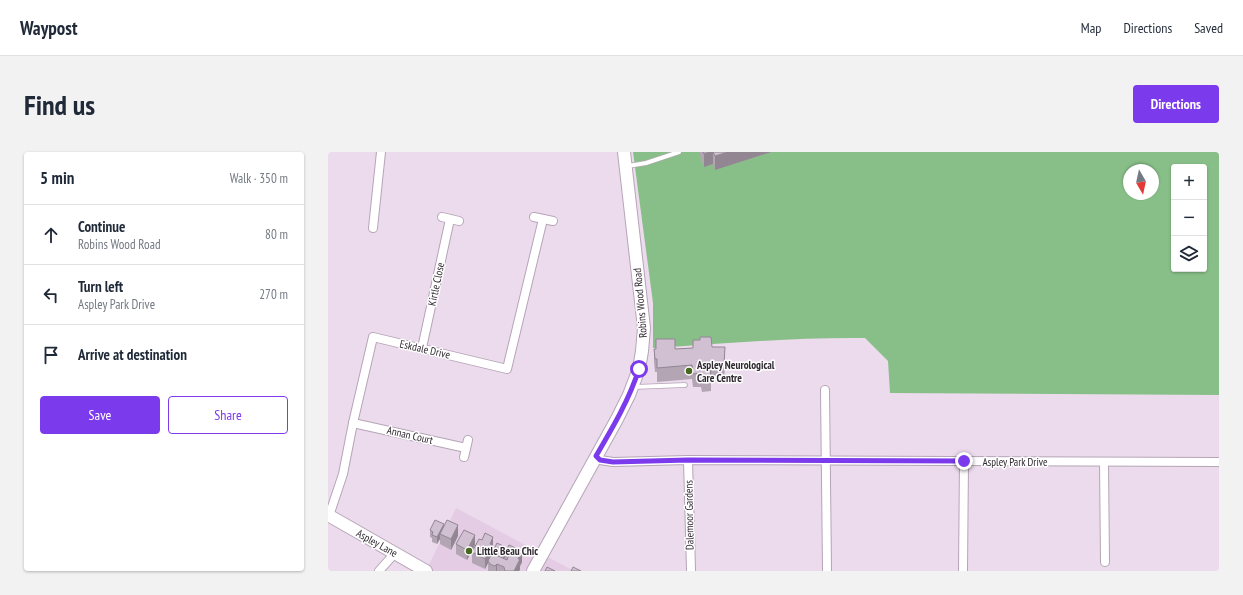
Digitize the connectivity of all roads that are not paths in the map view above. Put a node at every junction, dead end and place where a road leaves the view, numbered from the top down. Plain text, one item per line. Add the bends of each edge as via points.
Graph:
1 (381, 152) edge
2 (624, 152) edge
3 (679, 152) edge
4 (625, 167) junction
5 (442, 217) dead end
6 (534, 217) dead end
7 (543, 219) junction
8 (553, 221) dead end
9 (373, 228) dead end
10 (422, 348) junction
11 (685, 385) dead end
12 (633, 387) junction
13 (826, 390) dead end
14 (353, 423) junction
15 (596, 456) junction
16 (464, 457) dead end
17 (688, 460) junction
18 (827, 460) junction
19 (964, 461) junction
20 (1104, 462) junction
21 (1219, 462) edge
22 (328, 516) edge
23 (395, 553) junction
24 (1105, 562) dead end
25 (691, 570) dead end
26 (827, 570) edge
27 (379, 571) edge
28 (426, 571) edge
29 (533, 571) edge
30 (963, 571) edge

1 - 9 street
2 - 4 street, Robins Wood Road
3 - 4 lane
4 - 12 street, Robins Wood Road via 644,328 639,369
5 - 10 street, Kirtle Close via 455,220
6 - 7 street
7 - 8 street
7 - 10 street, Eskdale Drive via 508,369
10 - 14 street, Eskdale Drive via 373,337
11 - 12 lane
12 - 15 street, Robins Wood Road
13 - 18 street
14 - 16 street, Annan Court via 467,444
14 - 22 street, Eskdale Drive via 343,474
15 - 17 street, Aspley Park Drive via 600,460 613,462
15 - 29 street, Robins Wood Road
17 - 18 street, Aspley Park Drive
17 - 25 street, Dalemoor Gardens
18 - 19 street, Aspley Park Drive
18 - 26 street
19 - 20 street, Aspley Park Drive
19 - 30 street
20 - 21 street, Aspley Park Drive
20 - 24 street
22 - 23 street, Aspley Lane
23 - 27 street
23 - 28 street, Aspley Lane

